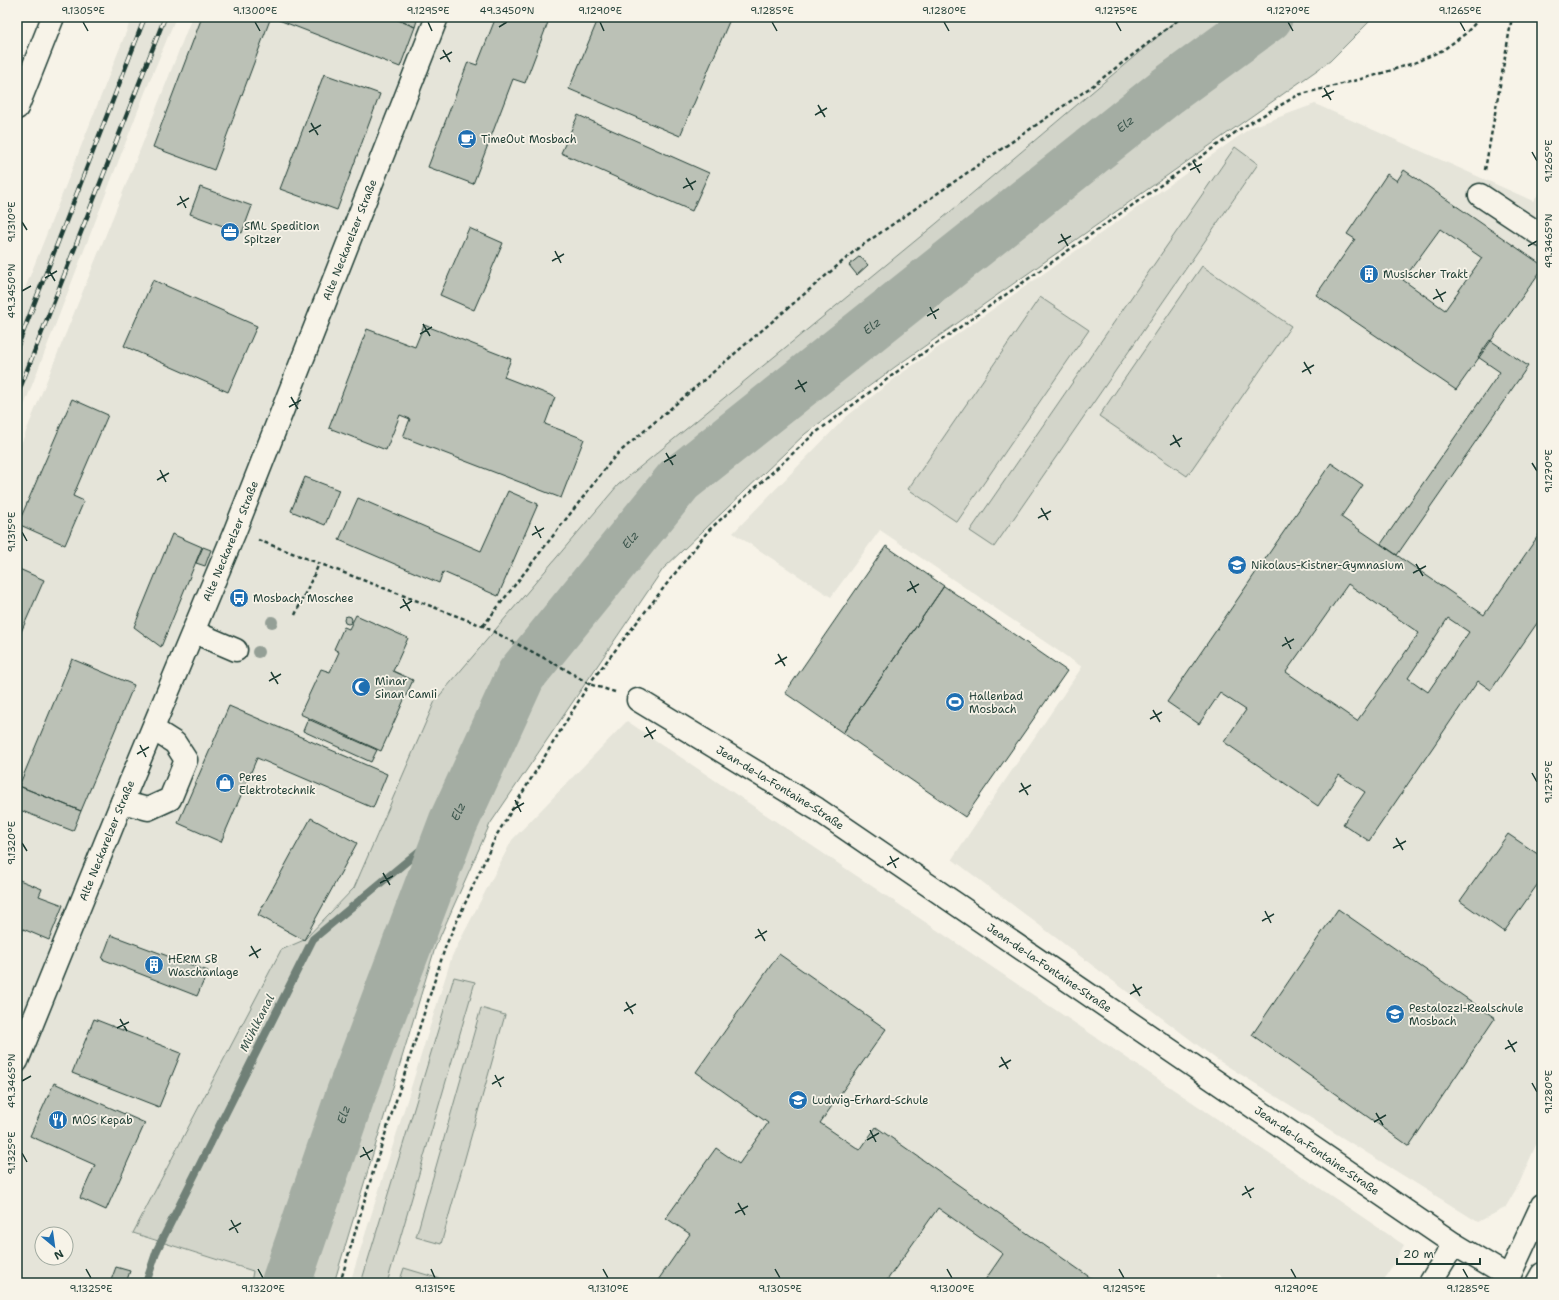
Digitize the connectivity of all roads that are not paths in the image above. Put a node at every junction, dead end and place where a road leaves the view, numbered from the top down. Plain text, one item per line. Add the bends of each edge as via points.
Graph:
1 (53, 17) edge
2 (437, 17) edge
3 (17, 108) edge
4 (1480, 196) road end
5 (1542, 236) edge
6 (194, 632) junction
7 (236, 650) dead end
8 (638, 700) dead end
9 (153, 729) junction
10 (122, 802) junction
11 (17, 1061) edge
12 (1542, 1205) edge
13 (1537, 1231) edge
14 (1454, 1244) junction
15 (1542, 1274) edge
16 (1507, 1280) edge
17 (1430, 1283) edge
18 (1538, 1283) edge

1 - 3 street
2 - 6 street, Alte Neckarelzer Straße
4 - 5 street
6 - 7 street
6 - 9 street, Alte Neckarelzer Straße
8 - 14 street, Jean-de-la-Fontaine-Straße via 817,809
9 - 10 street, Alte Neckarelzer Straße
9 - 10 street via 176,743 186,760 170,799 148,809
10 - 11 street, Alte Neckarelzer Straße
12 - 13 street
13 - 16 street
14 - 16 street, Jean-de-la-Fontaine-Straße
14 - 17 street
15 - 18 street

